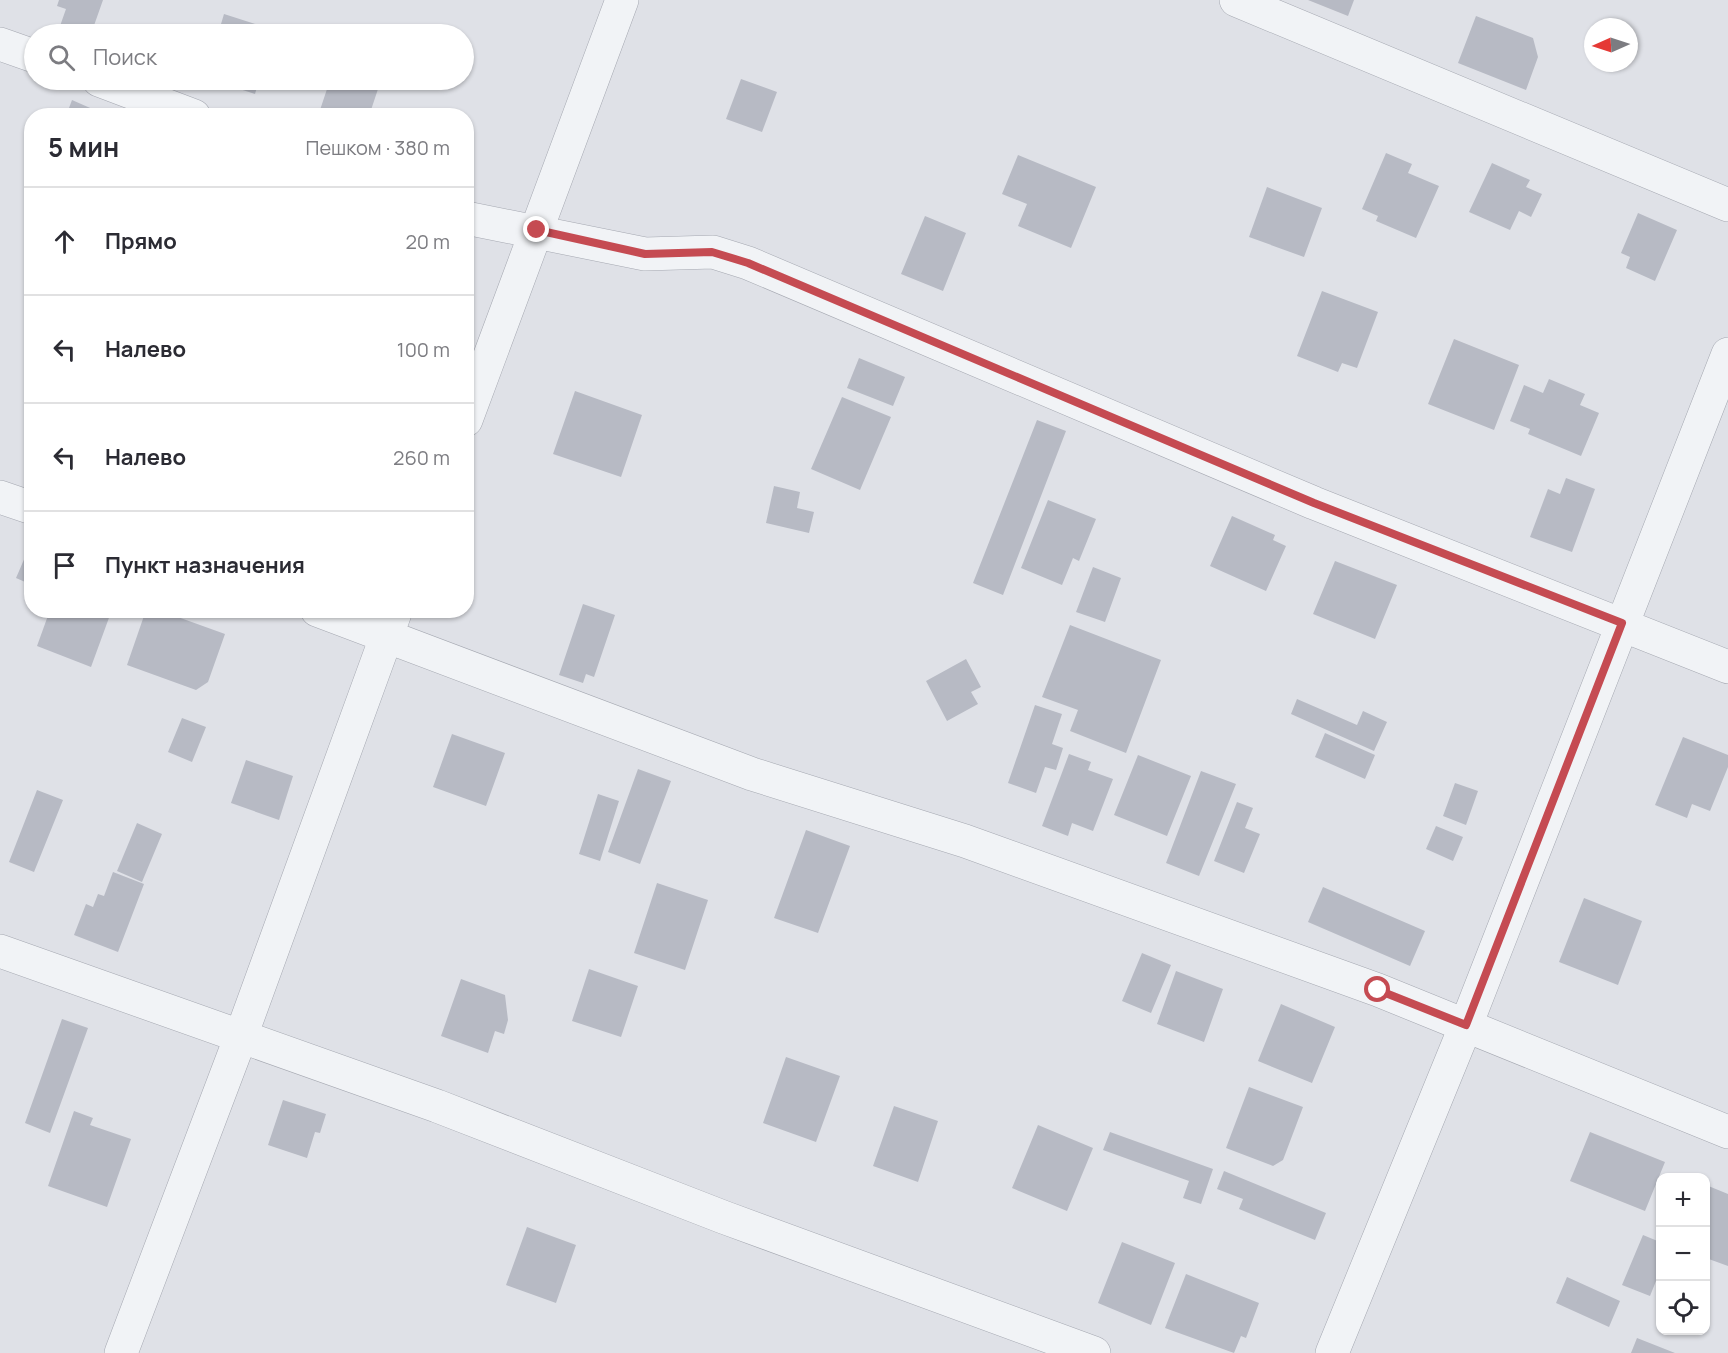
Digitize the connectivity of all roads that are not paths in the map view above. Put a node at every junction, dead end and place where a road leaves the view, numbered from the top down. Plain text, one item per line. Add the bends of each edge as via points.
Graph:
1 (622, 0) edge
2 (1236, 0) edge
3 (0, 44) edge
4 (24, 52) edge
5 (125, 90) edge
6 (173, 108) edge
7 (1728, 205) edge
8 (474, 219) edge
9 (537, 230) junction
10 (1728, 354) edge
11 (474, 399) edge
12 (0, 497) edge
13 (24, 505) edge
14 (363, 618) edge
15 (391, 623) edge
16 (1622, 623) junction
17 (1728, 667) edge
18 (0, 951) edge
19 (1466, 1025) junction
20 (241, 1036) junction
21 (1728, 1132) edge
22 (121, 1353) edge
23 (1094, 1353) edge
24 (1332, 1353) edge

1 - 9 street
2 - 7 street
3 - 4 street
5 - 6 street
8 - 9 street
9 - 11 street
9 - 16 street via 645,254 712,252 748,263 1314,503
10 - 16 street
12 - 13 street
14 - 15 street
15 - 19 street via 752,774 965,841
15 - 20 street
16 - 17 street
16 - 19 street
18 - 20 street
19 - 21 street
19 - 24 street
20 - 22 street
20 - 23 street

